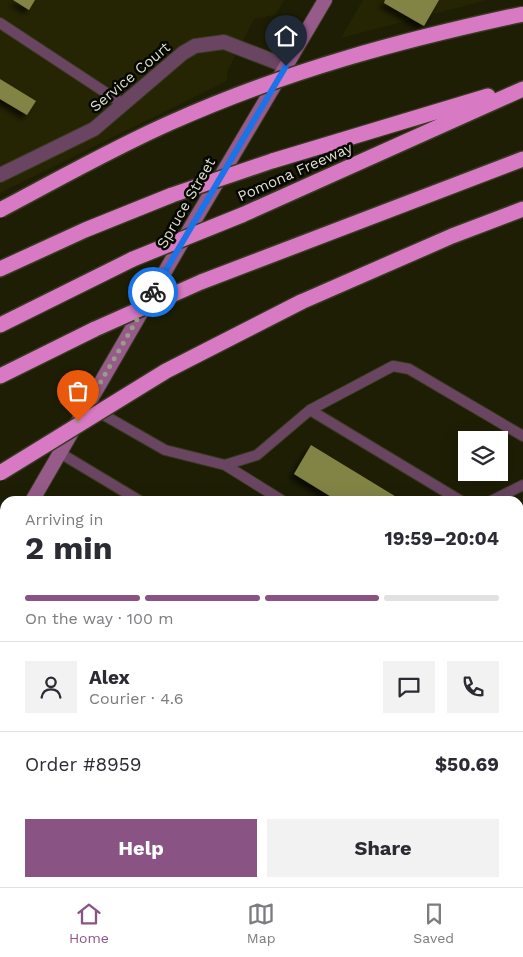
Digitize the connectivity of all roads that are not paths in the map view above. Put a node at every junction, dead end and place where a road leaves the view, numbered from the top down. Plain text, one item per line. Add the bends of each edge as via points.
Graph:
1 (325, 0) edge
2 (523, 14) edge
3 (0, 23) edge
4 (286, 66) junction
5 (523, 88) edge
6 (123, 104) junction
7 (523, 159) edge
8 (0, 174) edge
9 (523, 209) edge
10 (0, 210) edge
11 (0, 269) edge
12 (0, 325) edge
13 (1, 376) edge
14 (88, 405) junction
15 (310, 410) junction
16 (523, 436) edge
17 (60, 453) junction
18 (224, 465) junction
19 (0, 473) edge
20 (523, 485) edge
21 (35, 496) edge
22 (132, 496) edge
23 (275, 496) edge
24 (453, 496) edge
25 (501, 496) edge

1 - 4 main road, Spruce Street
2 - 10 highway, bridge via 367,51 246,91 135,139
3 - 6 lane
4 - 6 street, Service Court via 224,42 202,44 183,53
4 - 14 main road, Spruce Street
5 - 11 highway, bridge via 272,161 172,195
5 - 12 highway, Pomona Freeway, bridge via 242,214 133,259
6 - 8 street, Service Court via 94,129
7 - 13 highway, bridge via 201,282 95,329
9 - 19 highway, bridge via 452,236 301,302 166,372
14 - 17 main road, Spruce Street
14 - 18 lane via 165,450
15 - 16 lane via 393,366 409,369
15 - 18 lane via 257,456
15 - 24 lane
17 - 21 main road, Spruce Street
17 - 22 lane
18 - 23 lane
20 - 25 lane

